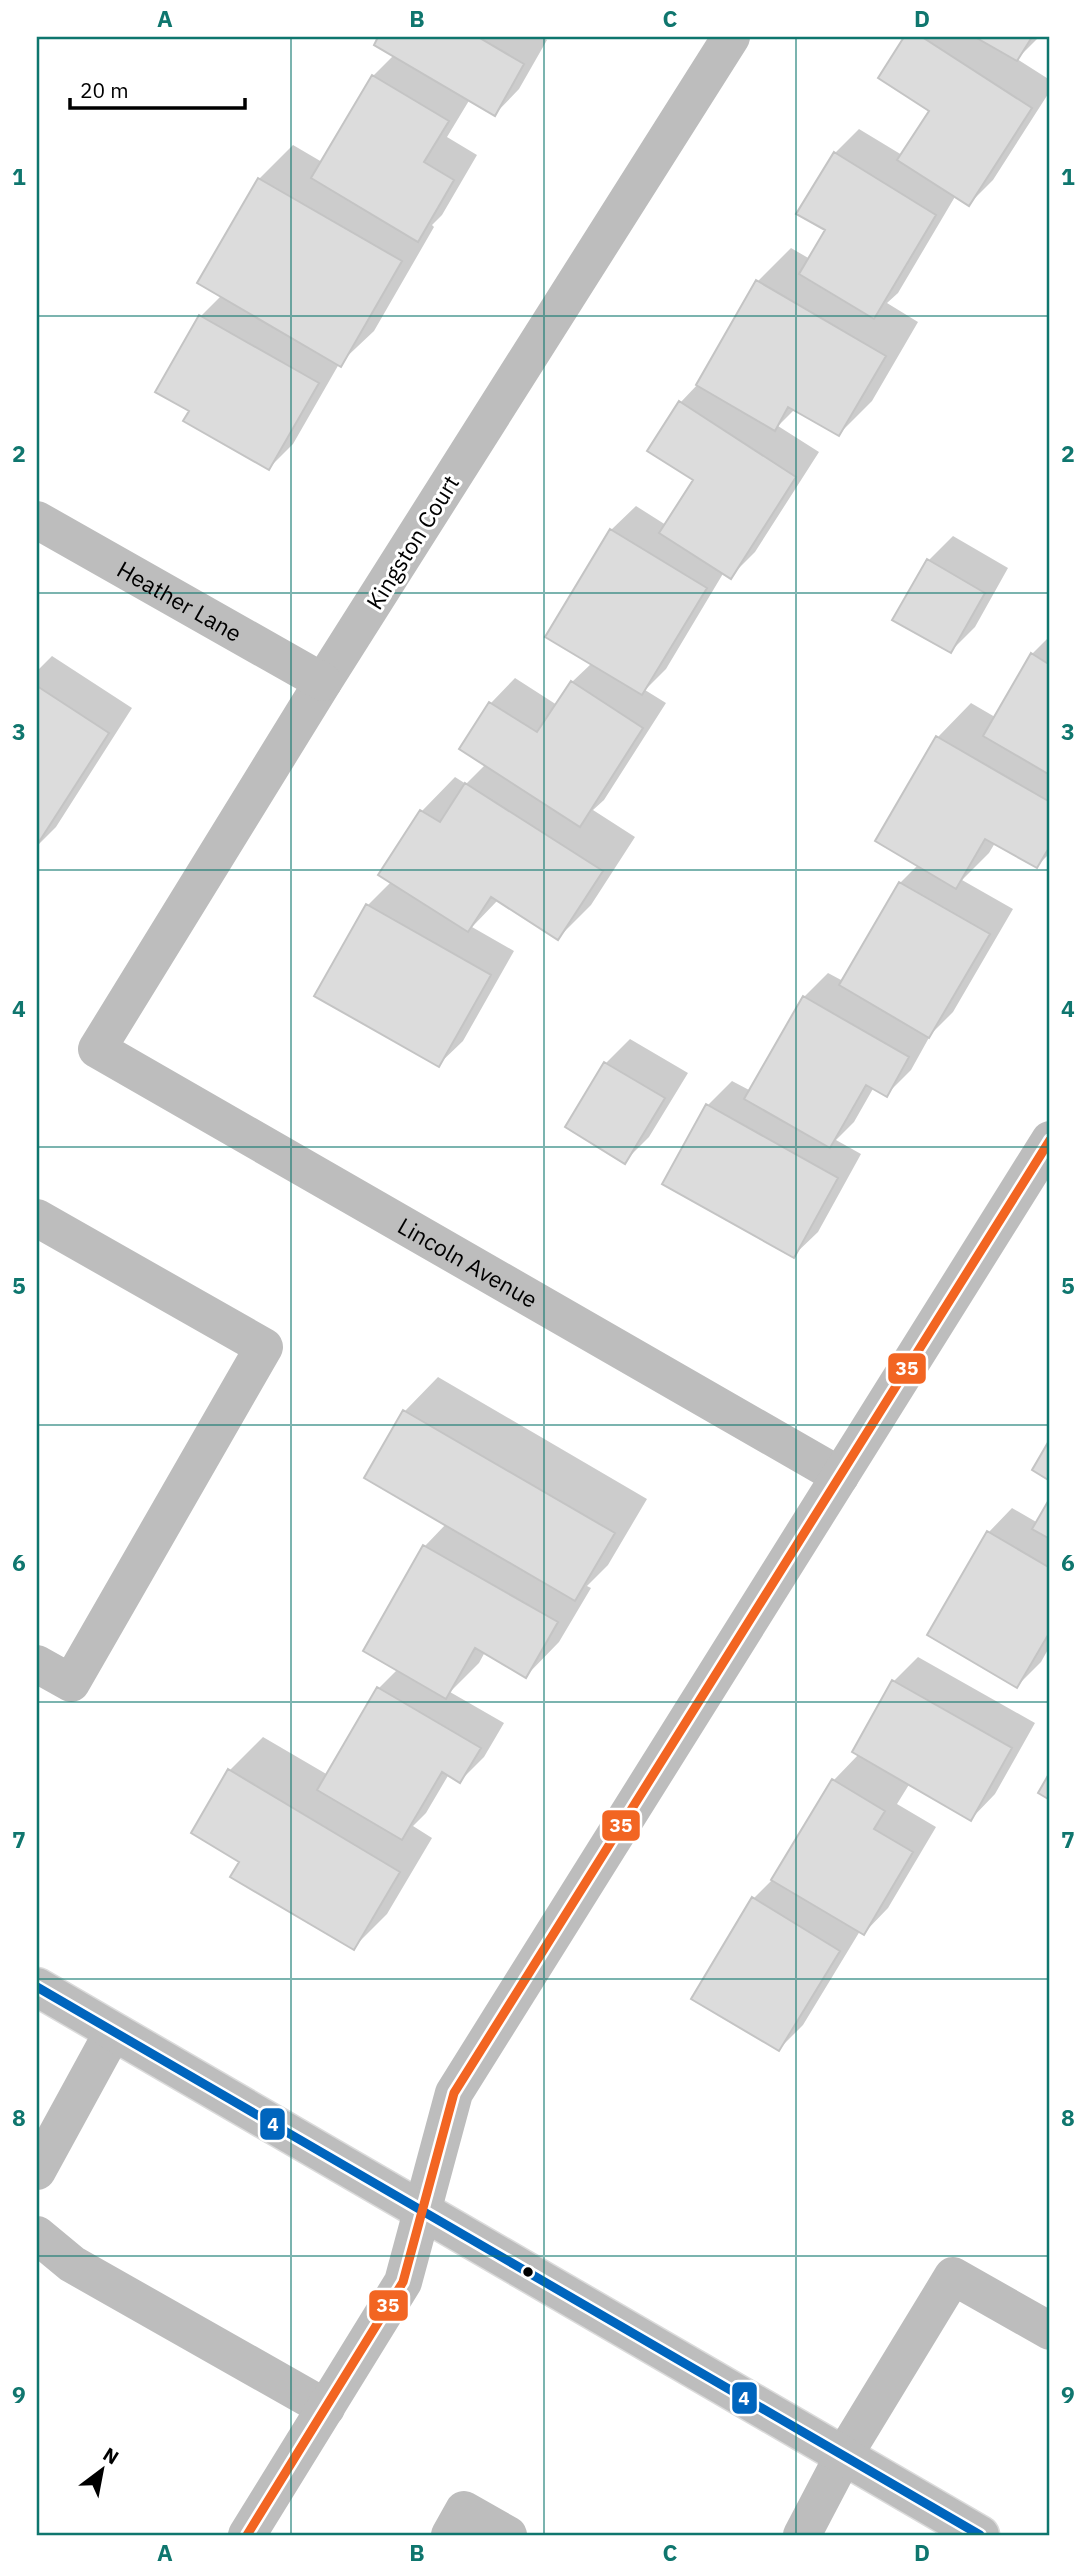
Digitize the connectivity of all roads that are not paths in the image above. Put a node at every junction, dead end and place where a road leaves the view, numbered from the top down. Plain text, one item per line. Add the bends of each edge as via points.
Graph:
1 (731, 37) edge
2 (37, 520) edge
3 (323, 682) junction
4 (97, 1049) joint
5 (1050, 1140) edge
6 (37, 1219) edge
7 (840, 1476) junction
8 (37, 1664) edge
9 (37, 1987) edge
10 (113, 2032) junction
11 (37, 2171) edge
12 (421, 2210) junction
13 (37, 2235) edge
14 (1050, 2331) edge
15 (326, 2408) junction
16 (844, 2455) junction
17 (247, 2535) edge
18 (450, 2535) edge
19 (509, 2535) edge
20 (802, 2535) edge
21 (980, 2535) edge

1 - 3 street, Kingston Court
2 - 3 street, Heather Lane
3 - 4 street, Kingston Court
4 - 7 street, Lincoln Avenue
5 - 7 street
6 - 8 street via 264,1347 71,1683
7 - 12 street via 454,2093
9 - 10 street
10 - 11 street
10 - 12 street
12 - 15 street via 403,2282
12 - 16 street
13 - 15 street via 72,2264
14 - 16 street via 953,2276
15 - 17 street
16 - 20 street
16 - 21 street
18 - 19 street via 464,2510

